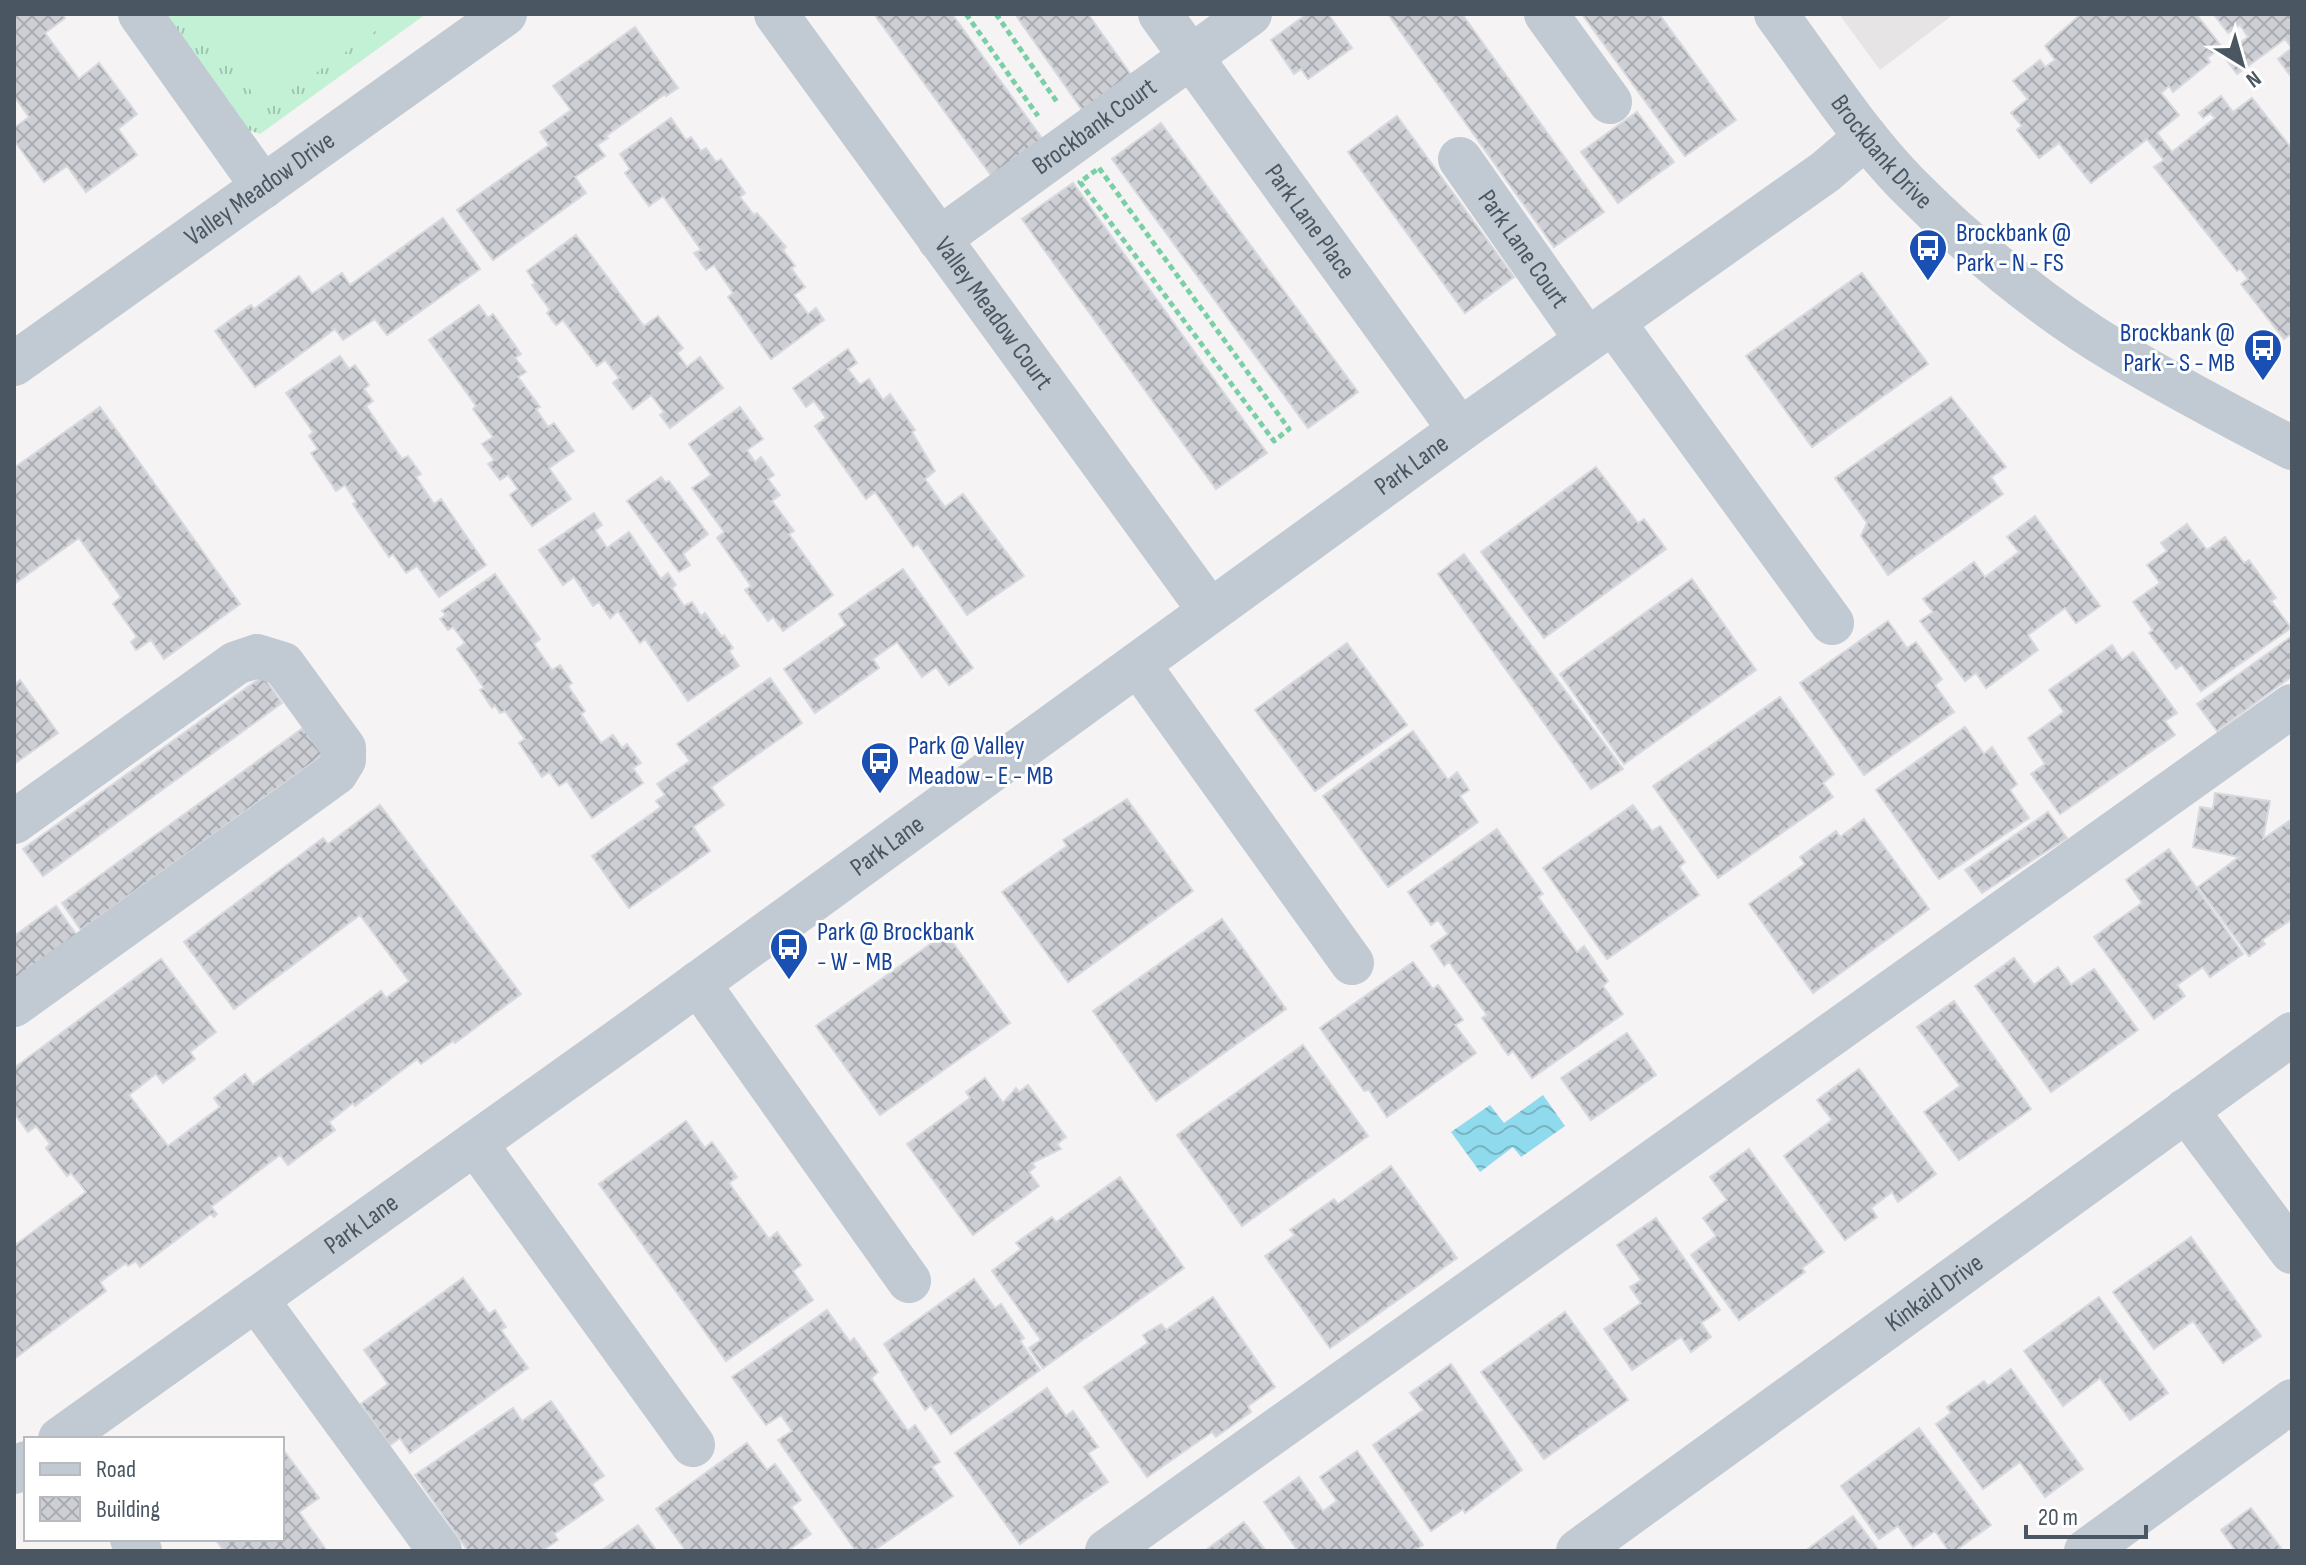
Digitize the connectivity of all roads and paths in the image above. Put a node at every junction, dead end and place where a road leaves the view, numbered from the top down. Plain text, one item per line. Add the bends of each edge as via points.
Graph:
1 (140, 14) edge
2 (505, 14) edge
3 (776, 14) edge
4 (966, 14) edge
5 (996, 14) edge
6 (1160, 14) edge
7 (1250, 14) edge
8 (1546, 14) edge
9 (1776, 14) edge
10 (1191, 57) junction
11 (1610, 102) dead end
12 (1063, 111) dead end
13 (1044, 125) dead end
14 (1866, 137) junction
15 (1460, 159) dead end
16 (263, 187) junction
17 (939, 239) junction
18 (1600, 331) junction
19 (14, 364) edge
20 (1289, 429) joint
21 (1460, 430) junction
22 (2292, 448) edge
23 (1210, 611) junction
24 (1832, 623) dead end
25 (1138, 664) junction
26 (2292, 706) edge
27 (14, 822) edge
28 (1352, 963) dead end
29 (698, 983) junction
30 (14, 1005) edge
31 (2292, 1034) edge
32 (2186, 1110) junction
33 (475, 1143) junction
34 (2292, 1252) edge
35 (909, 1281) dead end
36 (256, 1299) junction
37 (2292, 1401) edge
38 (63, 1437) edge
39 (693, 1445) dead end
40 (440, 1551) edge
41 (1107, 1551) edge
42 (1578, 1551) edge
43 (2086, 1551) edge

1 - 16 street
2 - 16 street, Valley Meadow Drive
3 - 17 street, Valley Meadow Court
4 - 13 path
5 - 12 path
6 - 10 street, Park Lane Place
7 - 10 street, Brockbank Court
8 - 11 street
9 - 14 street, Brockbank Drive
10 - 17 street, Brockbank Court
10 - 21 street, Park Lane Place
14 - 18 street, Park Lane via 1825,172
14 - 22 street, Brockbank Drive via 1975,247 2044,302 2113,350
15 - 18 street, Park Lane Court
16 - 19 street, Valley Meadow Drive
17 - 23 street, Valley Meadow Court
18 - 21 street, Park Lane
18 - 24 street, Park Lane Court
20 - 20 path via 1274,441 1080,182 1099,168
21 - 23 street, Park Lane
23 - 25 street, Park Lane
25 - 28 street
25 - 29 street, Park Lane
26 - 41 street
27 - 30 street via 236,663 257,656 283,664 344,748 336,773
29 - 33 street, Park Lane
29 - 35 street
31 - 32 street, Kinkaid Drive
32 - 34 street
32 - 42 street, Kinkaid Drive
33 - 36 street, Park Lane
33 - 39 street
36 - 38 street, Park Lane
36 - 40 street
37 - 43 street

